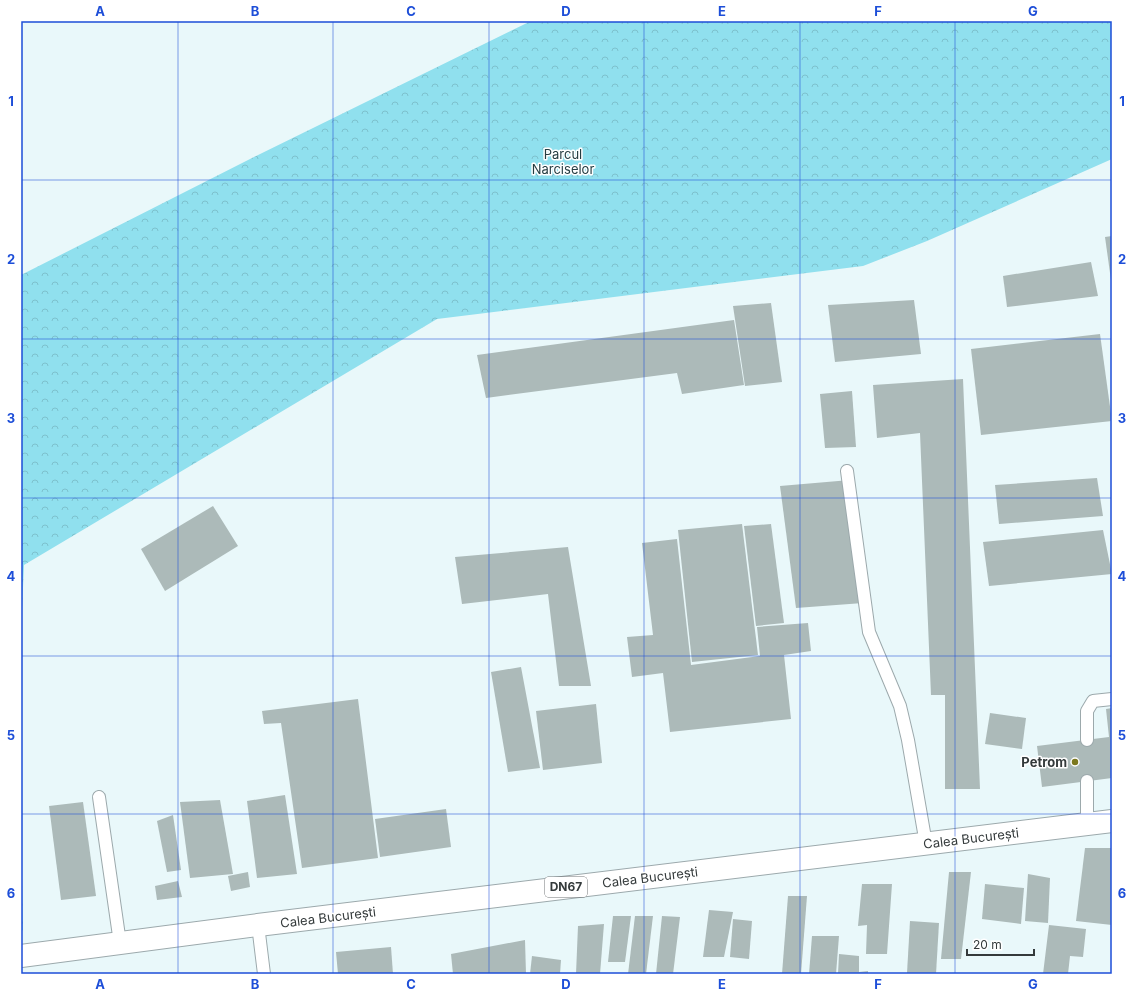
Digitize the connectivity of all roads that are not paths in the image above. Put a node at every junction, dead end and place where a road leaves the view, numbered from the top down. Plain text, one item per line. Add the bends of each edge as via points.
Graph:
1 (847, 471) dead end
2 (1112, 699) edge
3 (1087, 740) dead end
4 (1087, 781) dead end
5 (99, 796) dead end
6 (1112, 821) edge
7 (1087, 824) junction
8 (926, 844) junction
9 (258, 925) junction
10 (120, 943) junction
11 (21, 956) edge
12 (264, 974) edge

1 - 8 lane via 869,632 900,706
2 - 3 lane via 1093,701 1087,710
4 - 7 lane
5 - 10 lane
6 - 7 main road, Calea București / DN67
7 - 8 main road, Calea București / DN67
8 - 9 main road, Calea București / DN67
9 - 10 main road, Calea București / DN67
9 - 12 lane
10 - 11 main road, Calea București / DN67

